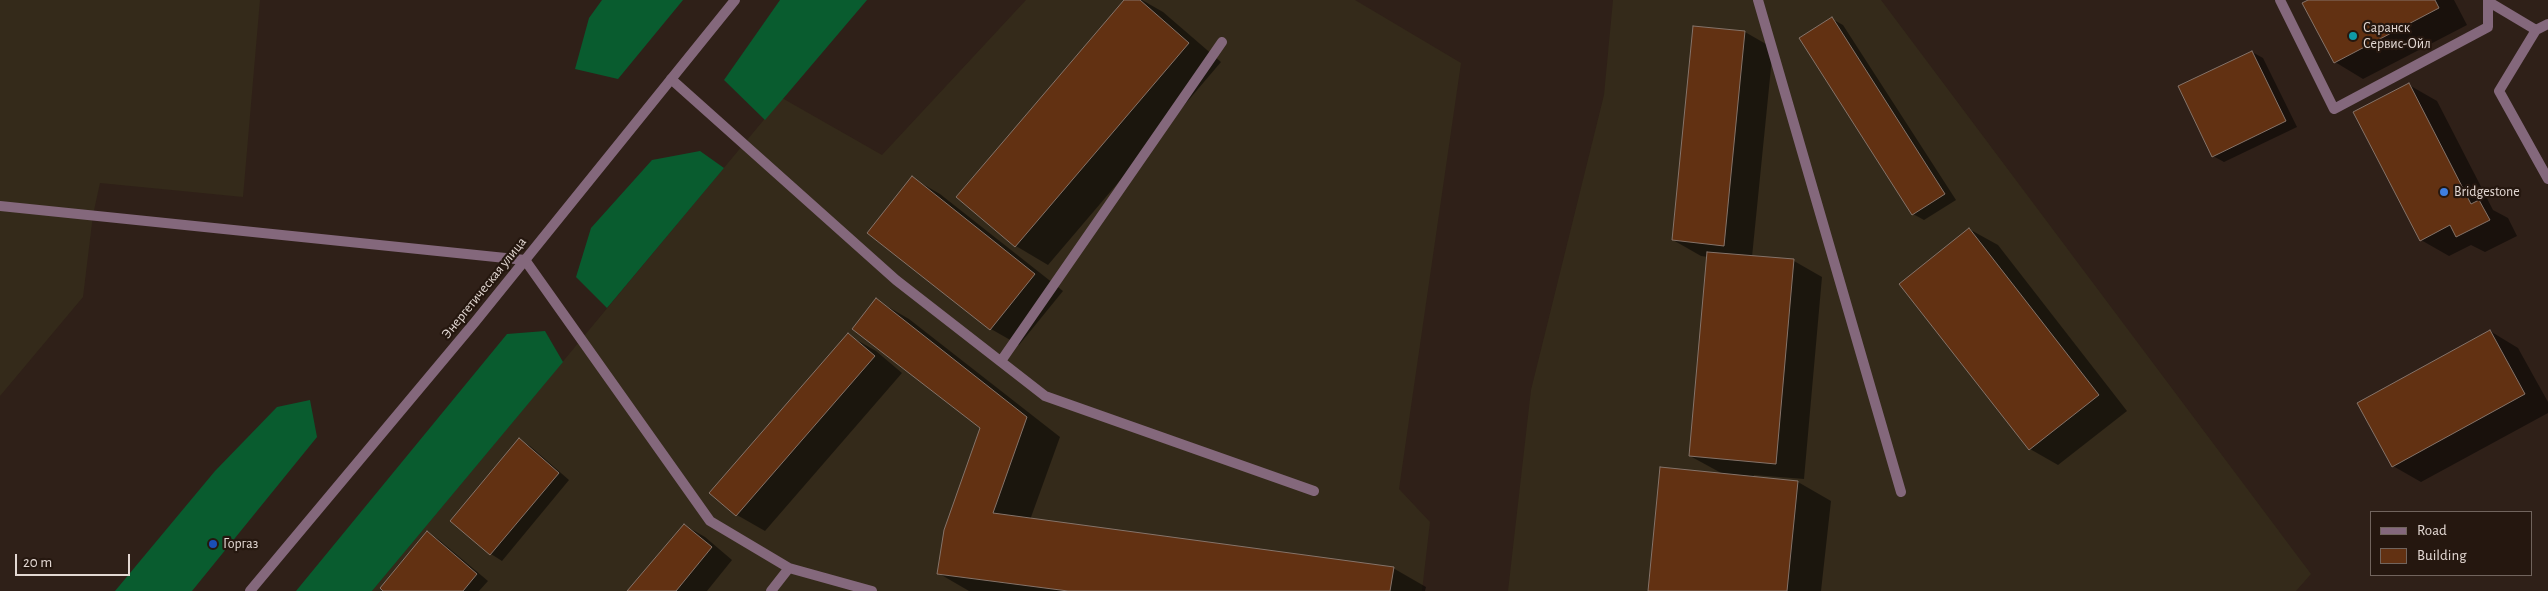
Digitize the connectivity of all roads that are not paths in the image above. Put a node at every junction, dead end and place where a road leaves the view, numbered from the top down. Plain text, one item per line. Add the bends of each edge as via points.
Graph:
1 (735, 0) edge
2 (1758, 0) edge
3 (2280, 0) edge
4 (2488, 1) edge
5 (2548, 24) edge
6 (2536, 30) junction
7 (1222, 42) dead end
8 (671, 79) junction
9 (2548, 180) edge
10 (0, 206) edge
11 (525, 260) junction
12 (1000, 362) junction
13 (1314, 491) dead end
14 (1901, 492) dead end
15 (789, 568) junction
16 (250, 591) edge
17 (771, 591) edge
18 (872, 591) edge

1 - 8 street, Энергетическая улица
2 - 14 street
3 - 4 street via 2334,109 2488,27
4 - 6 street
5 - 6 street
6 - 9 street via 2499,91
7 - 12 street
8 - 11 street, Энергетическая улица
8 - 12 street via 896,280
10 - 11 street
11 - 15 street via 710,521
11 - 16 street, Энергетическая улица
12 - 13 street via 1045,396
15 - 17 street
15 - 18 street

